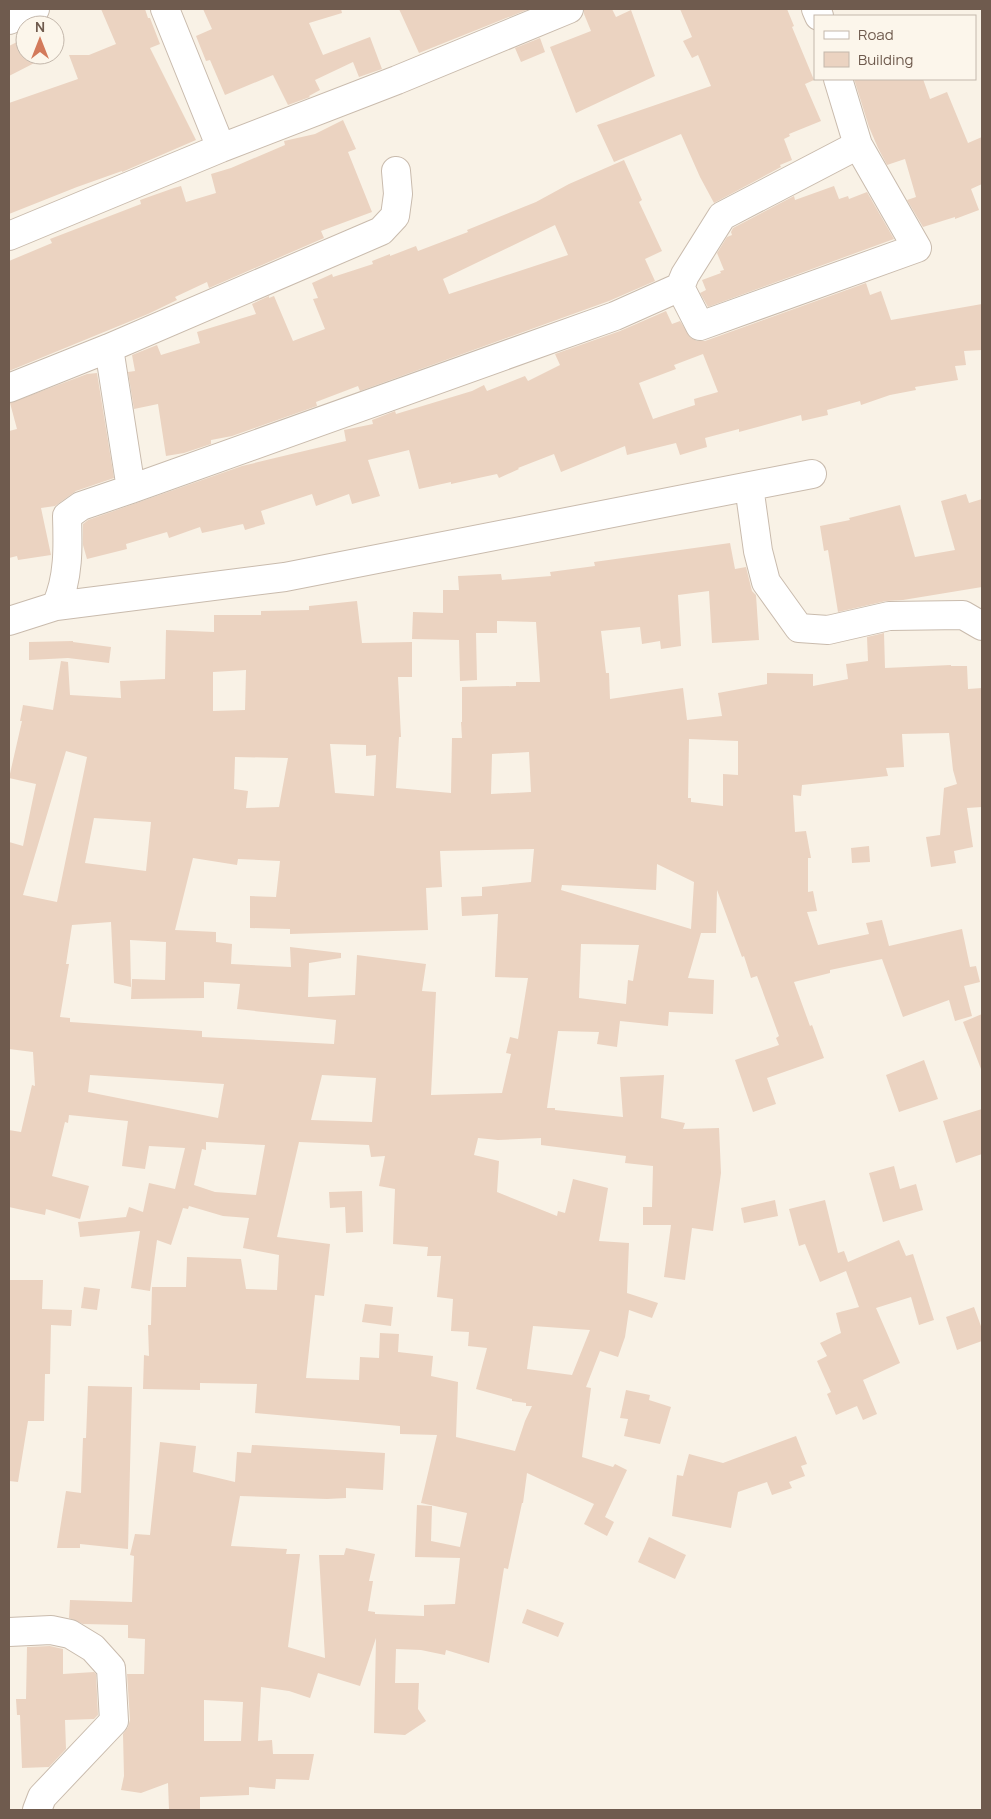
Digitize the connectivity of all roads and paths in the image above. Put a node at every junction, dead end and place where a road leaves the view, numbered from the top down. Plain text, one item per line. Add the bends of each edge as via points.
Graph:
1 (35, 9) edge
2 (166, 9) edge
3 (569, 9) edge
4 (9, 20) edge
5 (838, 80) edge
6 (858, 145) junction
7 (221, 148) junction
8 (396, 172) dead end
9 (9, 236) edge
10 (680, 287) junction
11 (109, 348) junction
12 (9, 388) edge
13 (812, 474) dead end
14 (749, 486) junction
15 (131, 489) junction
16 (56, 606) junction
17 (9, 621) edge
18 (982, 626) edge
19 (9, 1632) edge
20 (37, 1810) edge

1 - 4 street
2 - 7 street
3 - 7 street
5 - 6 street
6 - 10 street via 722,216
6 - 10 street via 917,248 700,326
7 - 9 street
8 - 11 street via 395,216 381,231
10 - 15 street via 615,316
11 - 12 street
11 - 15 street
13 - 14 street
14 - 16 street via 285,577
14 - 18 street via 758,552 766,582 798,628 828,630 888,616 963,615
15 - 16 street via 81,506 67,516 67,565 63,591
16 - 17 street
19 - 20 street via 51,1630 70,1634 93,1648 111,1668 114,1721 42,1797

